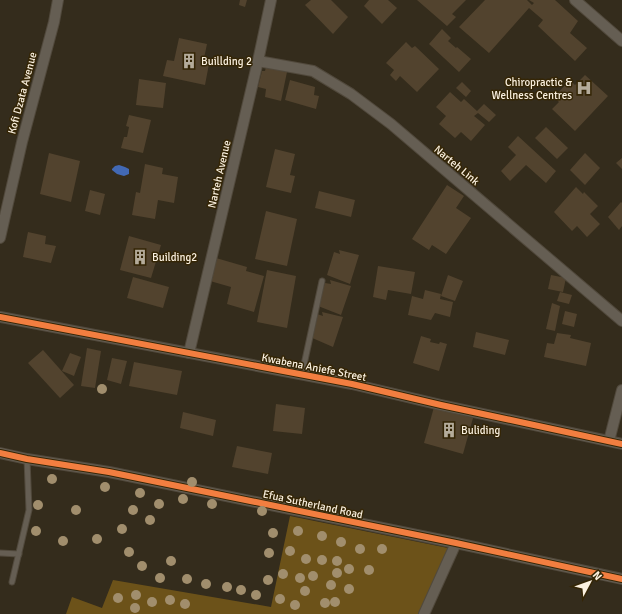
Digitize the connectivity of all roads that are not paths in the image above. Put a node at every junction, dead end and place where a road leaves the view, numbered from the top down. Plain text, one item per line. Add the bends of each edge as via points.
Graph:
1 (58, 0) edge
2 (271, 0) edge
3 (575, 0) edge
4 (622, 41) edge
5 (258, 61) junction
6 (0, 238) edge
7 (322, 282) dead end
8 (0, 316) edge
9 (622, 321) edge
10 (189, 353) junction
11 (302, 374) junction
12 (622, 390) edge
13 (609, 441) junction
14 (622, 444) edge
15 (0, 453) edge
16 (27, 459) junction
17 (456, 543) junction
18 (0, 553) edge
19 (19, 554) junction
20 (622, 579) edge
21 (12, 582) dead end
22 (424, 614) edge

1 - 6 street, Kofi Dzata Avenue
2 - 5 street, Narteh Avenue
3 - 4 street
5 - 9 street, Narteh Link via 313,71 351,94 391,124
5 - 10 street, Narteh Avenue
7 - 11 lane
8 - 10 street, Kwabena Aniefe Street
10 - 11 street, Kwabena Aniefe Street
11 - 13 street, Kwabena Aniefe Street
12 - 13 street
13 - 14 street, Kwabena Aniefe Street
15 - 16 street, Efua Sutherland Road
16 - 17 street, Efua Sutherland Road via 109,472
16 - 19 lane via 29,510
17 - 20 street, Efua Sutherland Road
17 - 22 street
18 - 19 lane
19 - 21 lane

